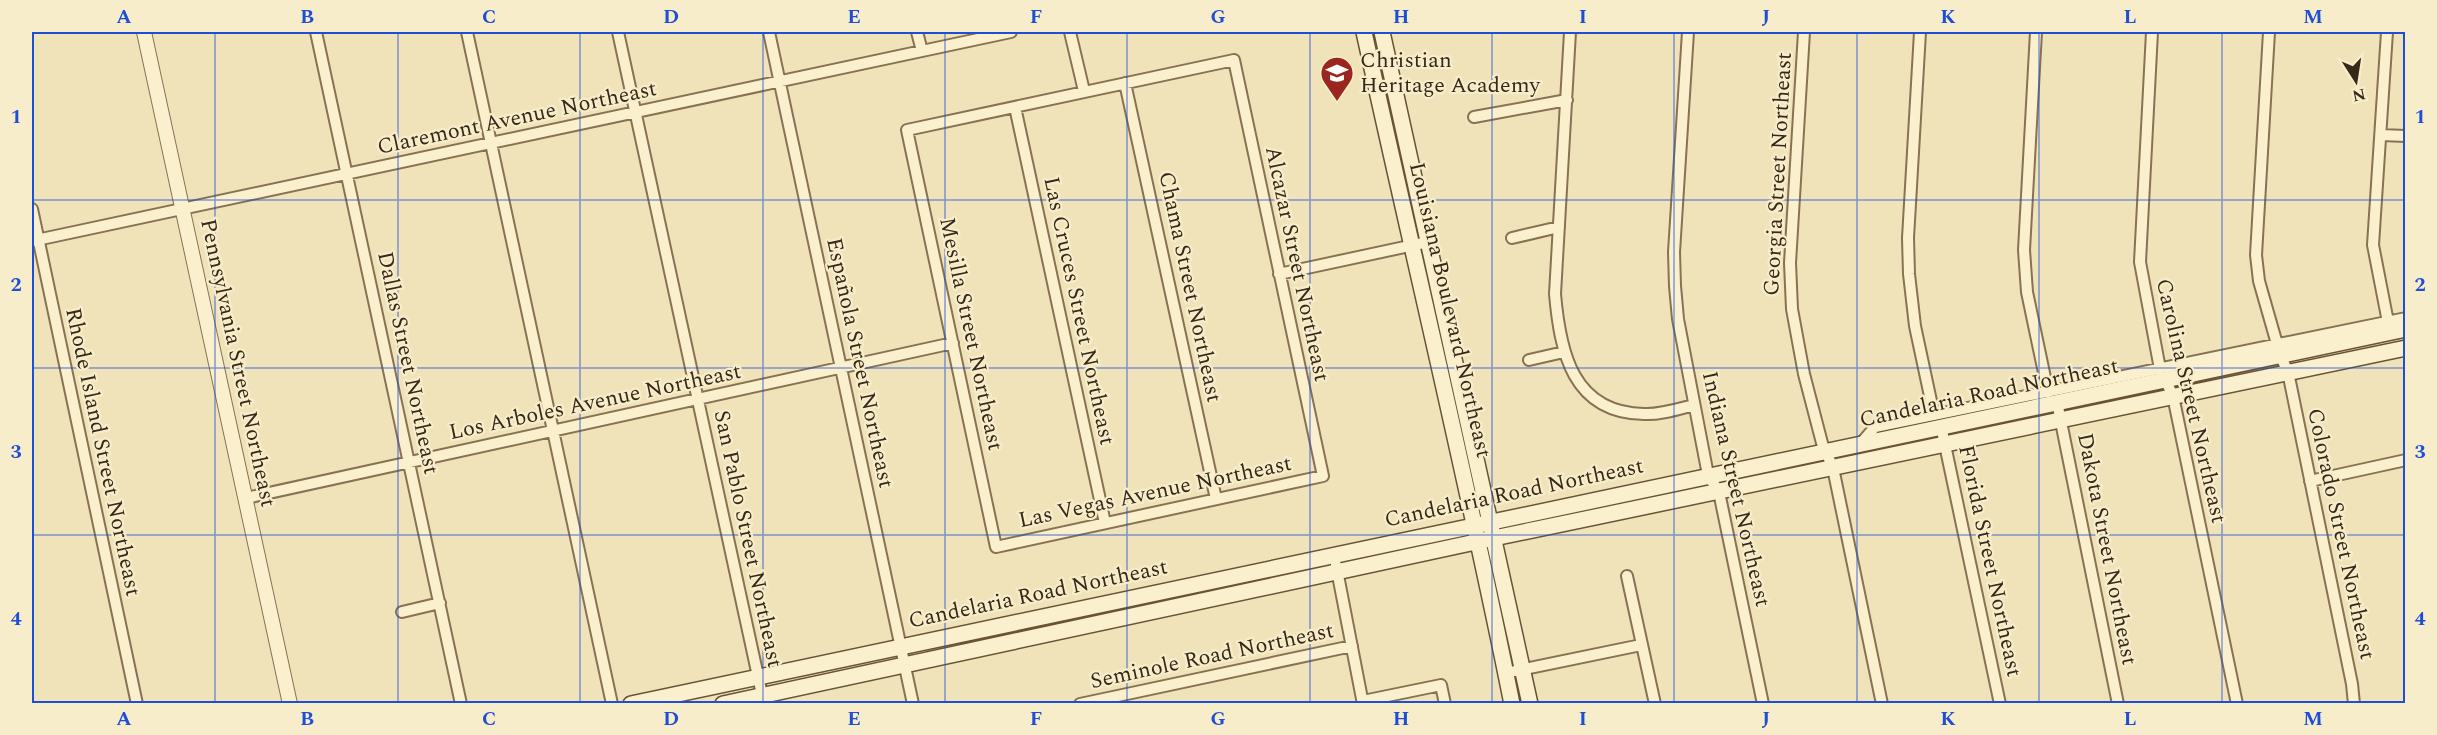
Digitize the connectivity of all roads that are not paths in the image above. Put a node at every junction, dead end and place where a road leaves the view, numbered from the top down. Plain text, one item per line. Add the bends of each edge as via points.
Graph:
1 (144, 32) edge
2 (316, 32) edge
3 (467, 32) edge
4 (618, 32) edge
5 (769, 32) edge
6 (917, 32) edge
7 (1011, 32) edge
8 (1070, 32) edge
9 (1364, 32) edge
10 (1382, 32) edge
11 (1570, 32) edge
12 (1688, 32) edge
13 (1804, 32) edge
14 (1920, 32) edge
15 (2036, 32) edge
16 (2152, 32) edge
17 (2269, 32) edge
18 (2387, 32) edge
19 (922, 51) junction
20 (780, 82) junction
21 (1125, 83) junction
22 (1084, 91) junction
23 (1567, 100) junction
24 (1015, 107) junction
25 (636, 113) junction
26 (1474, 117) dead end
27 (2381, 135) junction
28 (2406, 136) edge
29 (491, 143) junction
30 (348, 174) junction
31 (183, 208) junction
32 (32, 209) edge
33 (1558, 228) junction
34 (1512, 238) dead end
35 (35, 240) edge
36 (1428, 242) junction
37 (1411, 245) junction
38 (1279, 274) junction
39 (2406, 318) edge
40 (2388, 322) junction
41 (2406, 329) edge
42 (953, 343) junction
43 (2406, 348) edge
44 (2278, 350) junction
45 (1564, 352) junction
46 (1529, 360) dead end
47 (842, 369) junction
48 (2288, 372) junction
49 (2162, 374) junction
50 (2174, 396) junction
51 (2052, 397) junction
52 (698, 400) junction
53 (1694, 405) junction
54 (2061, 419) junction
55 (1937, 421) junction
56 (553, 431) junction
57 (1946, 444) junction
58 (1824, 450) junction
59 (2406, 460) edge
60 (410, 463) junction
61 (1833, 468) junction
62 (1708, 475) junction
63 (1323, 476) joint
64 (2310, 481) junction
65 (1719, 492) junction
66 (246, 498) junction
67 (1216, 499) junction
68 (1105, 523) junction
69 (1483, 523) junction
70 (1487, 540) junction
71 (996, 547) joint
72 (1334, 554) junction
73 (1338, 573) junction
74 (1627, 576) dead end
75 (440, 603) junction
76 (402, 612) dead end
77 (1641, 645) junction
78 (901, 646) junction
79 (1352, 646) junction
80 (905, 664) junction
81 (1523, 669) junction
82 (1506, 673) junction
83 (757, 677) junction
84 (763, 699) edge
85 (1363, 702) edge
86 (137, 704) edge
87 (290, 704) edge
88 (461, 704) edge
89 (612, 704) edge
90 (631, 704) edge
91 (723, 704) edge
92 (913, 704) edge
93 (1080, 704) edge
94 (1444, 704) edge
95 (1512, 704) edge
96 (1530, 704) edge
97 (1655, 704) edge
98 (1764, 704) edge
99 (1882, 704) edge
100 (2000, 704) edge
101 (2118, 704) edge
102 (2237, 704) edge
103 (2354, 704) edge

1 - 31 street, Pennsylvania Street Northeast
2 - 30 street, Dallas Street Northeast
3 - 29 street
4 - 25 street, San Pablo Street Northeast
5 - 20 street, Española Street Northeast
6 - 19 street
7 - 19 street, Claremont Avenue Northeast
8 - 22 street
9 - 37 main road, Louisiana Boulevard Northeast
10 - 36 main road, Louisiana Boulevard Northeast
11 - 23 street
12 - 53 street, Indiana Street Northeast via 1674,252 1678,319
13 - 58 street, Georgia Street Northeast via 1790,263 1792,309
14 - 55 street, Florida Street Northeast via 1909,273 1915,326
15 - 51 street, Dakota Street Northeast via 2024,250 2027,292
16 - 49 street, Carolina Street Northeast via 2140,262
17 - 44 street, Colorado Street Northeast via 2256,255 2259,282
18 - 27 street
19 - 20 street, Claremont Avenue Northeast
20 - 25 street, Claremont Avenue Northeast
20 - 47 street, Española Street Northeast
21 - 22 street
21 - 38 street, Alcazar Street Northeast via 1234,60
21 - 67 street, Chama Street Northeast
22 - 24 street
23 - 26 street
23 - 33 street
24 - 42 street, Mesilla Street Northeast via 907,130
24 - 68 street, Las Cruces Street Northeast
25 - 29 street, Claremont Avenue Northeast
25 - 52 street, San Pablo Street Northeast
27 - 28 street
27 - 40 street via 2373,245
29 - 30 street, Claremont Avenue Northeast
29 - 56 street
30 - 31 street, Claremont Avenue Northeast
30 - 60 street, Dallas Street Northeast
31 - 35 street, Claremont Avenue Northeast
31 - 66 street, Pennsylvania Street Northeast
32 - 35 street, Rhode Island Street Northeast
33 - 34 street
33 - 45 street via 1555,294
35 - 86 street, Rhode Island Street Northeast
36 - 37 street
36 - 69 main road, Louisiana Boulevard Northeast
37 - 38 street
37 - 69 main road, Louisiana Boulevard Northeast
38 - 63 street, Alcazar Street Northeast
39 - 40 street
40 - 44 street
41 - 44 main road, Candelaria Road Northeast
42 - 47 street, Los Arboles Avenue Northeast
42 - 71 street, Mesilla Street Northeast
43 - 48 main road, Candelaria Road Northeast
44 - 48 street, Colorado Street Northeast
44 - 49 main road, Candelaria Road Northeast
45 - 46 street
45 - 53 street via 1578,383 1615,409 1646,415
47 - 52 street, Los Arboles Avenue Northeast
47 - 78 street, Española Street Northeast
48 - 50 main road, Candelaria Road Northeast
48 - 64 street, Colorado Street Northeast
49 - 50 street, Carolina Street Northeast
49 - 51 main road, Candelaria Road Northeast
50 - 54 main road, Candelaria Road Northeast
50 - 102 street, Carolina Street Northeast
51 - 54 street, Dakota Street Northeast
51 - 55 main road, Candelaria Road Northeast
52 - 56 street, Los Arboles Avenue Northeast
52 - 83 street, San Pablo Street Northeast
53 - 62 street, Indiana Street Northeast
54 - 57 main road, Candelaria Road Northeast
54 - 101 street, Dakota Street Northeast
55 - 57 street, Florida Street Northeast
55 - 58 main road, Candelaria Road Northeast
56 - 60 street, Los Arboles Avenue Northeast
56 - 89 street
57 - 61 main road, Candelaria Road Northeast
57 - 100 street, Florida Street Northeast
58 - 61 street, Georgia Street Northeast
58 - 62 main road, Candelaria Road Northeast
59 - 64 street
60 - 66 street, Los Arboles Avenue Northeast
60 - 75 street, Dallas Street Northeast
61 - 65 main road, Candelaria Road Northeast
61 - 99 street, Georgia Street Northeast
62 - 65 street, Indiana Street Northeast
62 - 69 main road, Candelaria Road Northeast
63 - 67 street, Las Vegas Avenue Northeast
64 - 103 street, Colorado Street Northeast
65 - 70 main road, Candelaria Road Northeast
65 - 98 street, Indiana Street Northeast
66 - 87 street, Pennsylvania Street Northeast
67 - 68 street, Las Vegas Avenue Northeast
68 - 71 street, Las Vegas Avenue Northeast
69 - 70 main road, Louisiana Boulevard Northeast
69 - 72 main road, Candelaria Road Northeast
70 - 73 main road, Candelaria Road Northeast
70 - 81 main road, Louisiana Boulevard Northeast
70 - 82 main road, Louisiana Boulevard Northeast
72 - 73 street
72 - 78 main road, Candelaria Road Northeast
73 - 79 street
73 - 80 main road, Candelaria Road Northeast
74 - 77 street
75 - 76 street
75 - 88 street, Dallas Street Northeast
77 - 81 street
77 - 97 street
78 - 80 street, Española Street Northeast
78 - 83 main road, Candelaria Road Northeast
79 - 85 street
79 - 93 street, Seminole Road Northeast
80 - 84 main road, Candelaria Road Northeast
80 - 92 street, Española Street Northeast
81 - 82 street
81 - 96 main road, Louisiana Boulevard Northeast
82 - 95 main road, Louisiana Boulevard Northeast
83 - 84 street, San Pablo Street Northeast
83 - 90 main road, Candelaria Road Northeast
84 - 91 main road, Candelaria Road Northeast
85 - 94 street via 1441,685

